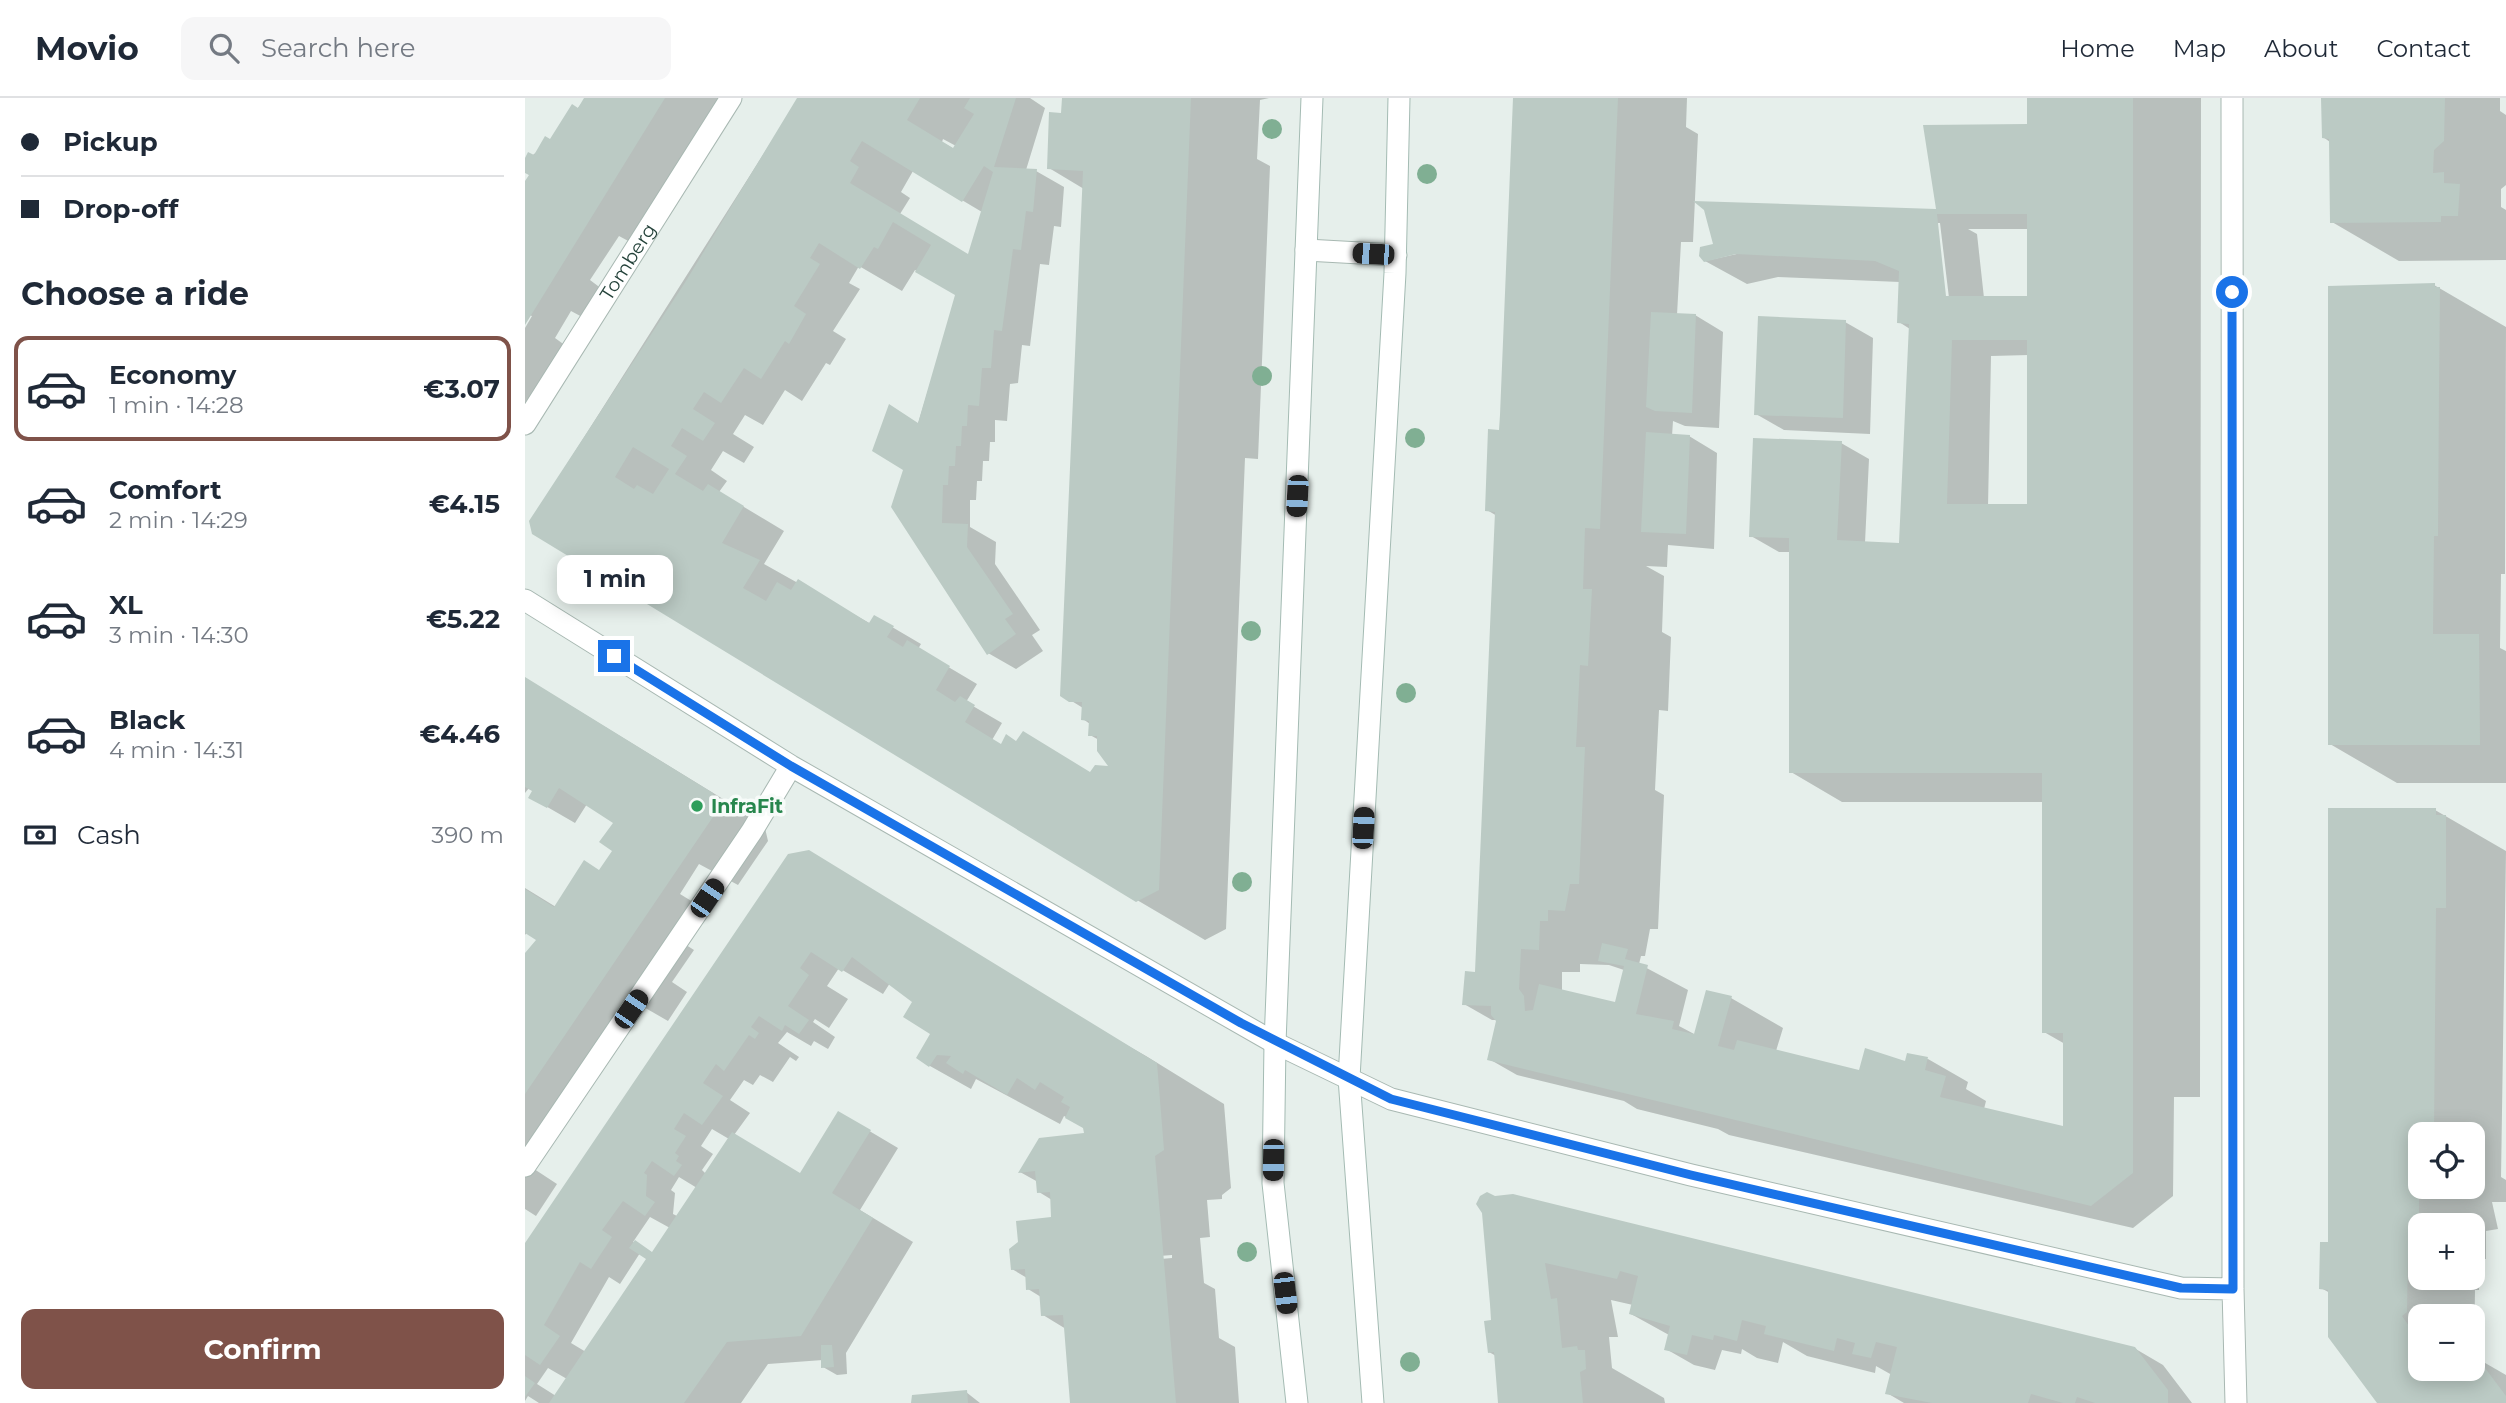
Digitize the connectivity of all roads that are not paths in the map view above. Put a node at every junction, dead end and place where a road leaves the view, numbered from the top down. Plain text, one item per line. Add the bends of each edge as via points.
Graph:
1 (731, 98) edge
2 (1312, 98) edge
3 (1399, 98) edge
4 (2232, 98) edge
5 (1306, 250) junction
6 (1395, 255) junction
7 (525, 424) edge
8 (525, 600) edge
9 (791, 766) junction
10 (1275, 1043) junction
11 (1349, 1078) junction
12 (525, 1166) edge
13 (2233, 1289) junction
14 (1297, 1403) edge
15 (1373, 1403) edge
16 (2236, 1403) edge

1 - 7 street, Tomberg
2 - 5 street
3 - 6 street
4 - 13 street
5 - 6 street
5 - 10 street
6 - 11 street
8 - 9 street
9 - 10 street
9 - 12 street via 753,831
10 - 11 street
10 - 14 street via 1273,1183
11 - 13 street via 1391,1099 1691,1175 2181,1288
11 - 15 street
13 - 16 street

